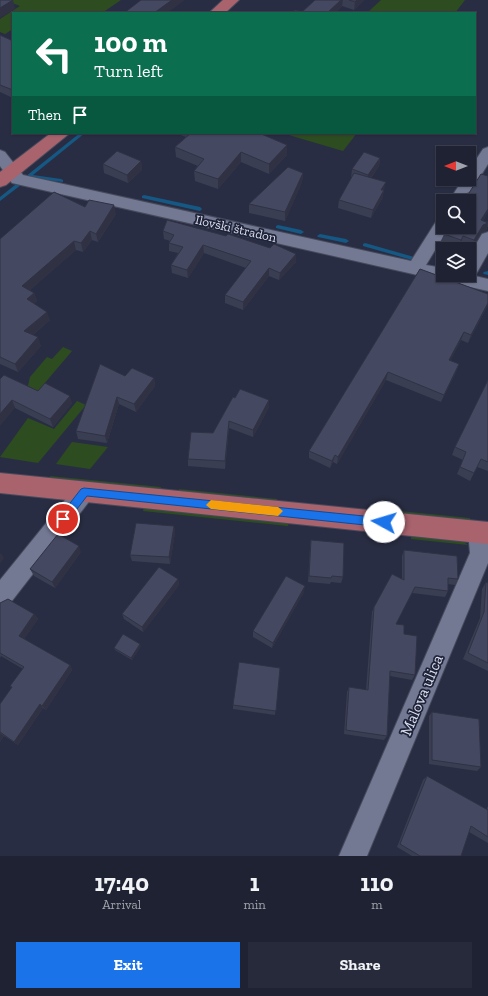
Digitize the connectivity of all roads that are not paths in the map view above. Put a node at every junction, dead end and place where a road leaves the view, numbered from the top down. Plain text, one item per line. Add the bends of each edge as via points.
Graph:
1 (232, 0) edge
2 (217, 12) edge
3 (61, 134) edge
4 (488, 152) edge
5 (0, 155) edge
6 (14, 179) edge
7 (461, 194) edge
8 (437, 234) edge
9 (488, 238) edge
10 (476, 260) edge
11 (415, 268) junction
12 (436, 271) edge
13 (476, 280) edge
14 (488, 285) edge
15 (0, 483) edge
16 (84, 492) junction
17 (484, 532) edge
18 (0, 598) edge
19 (353, 856) edge

1 - 2 main road
3 - 6 main road
4 - 7 street
5 - 6 street
6 - 11 street, Ilovški štradon
8 - 11 street
9 - 10 street
11 - 12 street, Ilovški štradon
13 - 14 street, Ilovški štradon
15 - 16 main road
16 - 17 main road
16 - 18 street
17 - 19 street, Malova ulica via 481,553

